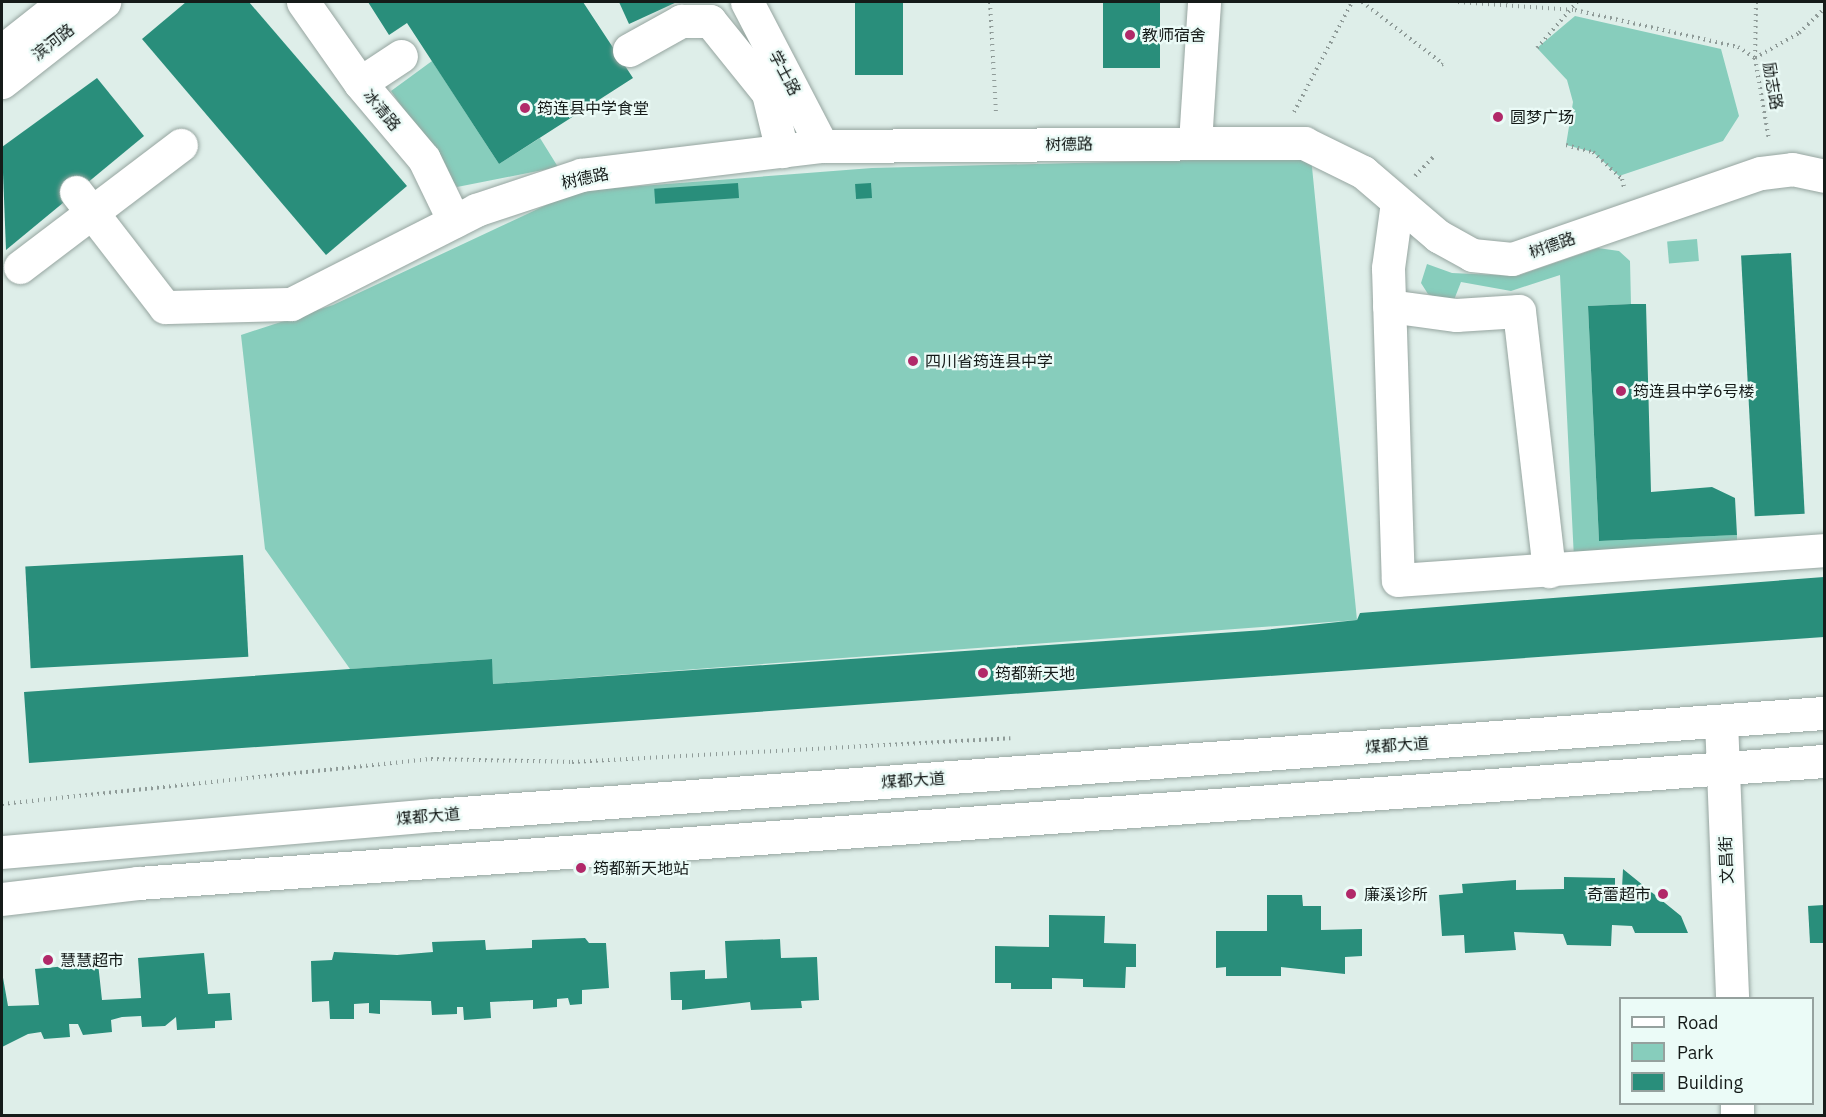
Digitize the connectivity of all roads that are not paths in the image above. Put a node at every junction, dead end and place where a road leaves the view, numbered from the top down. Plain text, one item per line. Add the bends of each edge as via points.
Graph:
1 (64, 2) edge
2 (104, 2) edge
3 (303, 2) edge
4 (747, 2) edge
5 (1204, 2) edge
6 (629, 50) dead end
7 (2, 51) edge
8 (401, 56) dead end
9 (2, 82) edge
10 (360, 83) junction
11 (1195, 142) junction
12 (181, 146) dead end
13 (822, 146) junction
14 (782, 151) junction
15 (1824, 176) edge
16 (1397, 202) junction
17 (85, 204) junction
18 (454, 221) junction
19 (20, 267) dead end
20 (1389, 306) junction
21 (1824, 550) edge
22 (1549, 571) junction
23 (1824, 714) edge
24 (1721, 721) junction
25 (1824, 761) edge
26 (1723, 768) junction
27 (890, 782) junction
28 (895, 828) junction
29 (129, 840) junction
30 (2, 852) edge
31 (138, 883) junction
32 (2, 899) edge
33 (1732, 997) edge

1 - 7 main road, 滨河路
2 - 9 main road, 滨河路
3 - 10 main road, 冰清路
4 - 13 main road, 学士路
5 - 11 main road
6 - 14 main road via 681,21 710,21 768,93
8 - 10 main road
10 - 18 main road, 冰清路 via 424,159
11 - 13 main road, 树德路
11 - 16 main road, 树德路 via 1278,142 1326,150 1363,172
12 - 17 main road
13 - 14 main road, 树德路
14 - 18 main road, 树德路 via 581,176
15 - 16 main road, 树德路 via 1792,169 1761,173 1629,215 1512,259 1472,255
16 - 20 main road
17 - 18 main road, 树德路 via 165,307 291,304
17 - 19 main road
20 - 22 main road via 1456,315 1519,311
20 - 22 main road via 1398,580
21 - 22 main road
23 - 24 main road, 煤都大道
24 - 26 main road, 文昌街
24 - 27 main road, 煤都大道
25 - 26 main road
26 - 28 main road
26 - 33 main road, 文昌街
27 - 28 main road
27 - 29 main road, 煤都大道
28 - 31 main road
29 - 30 main road, 煤都大道
29 - 31 main road
31 - 32 main road

